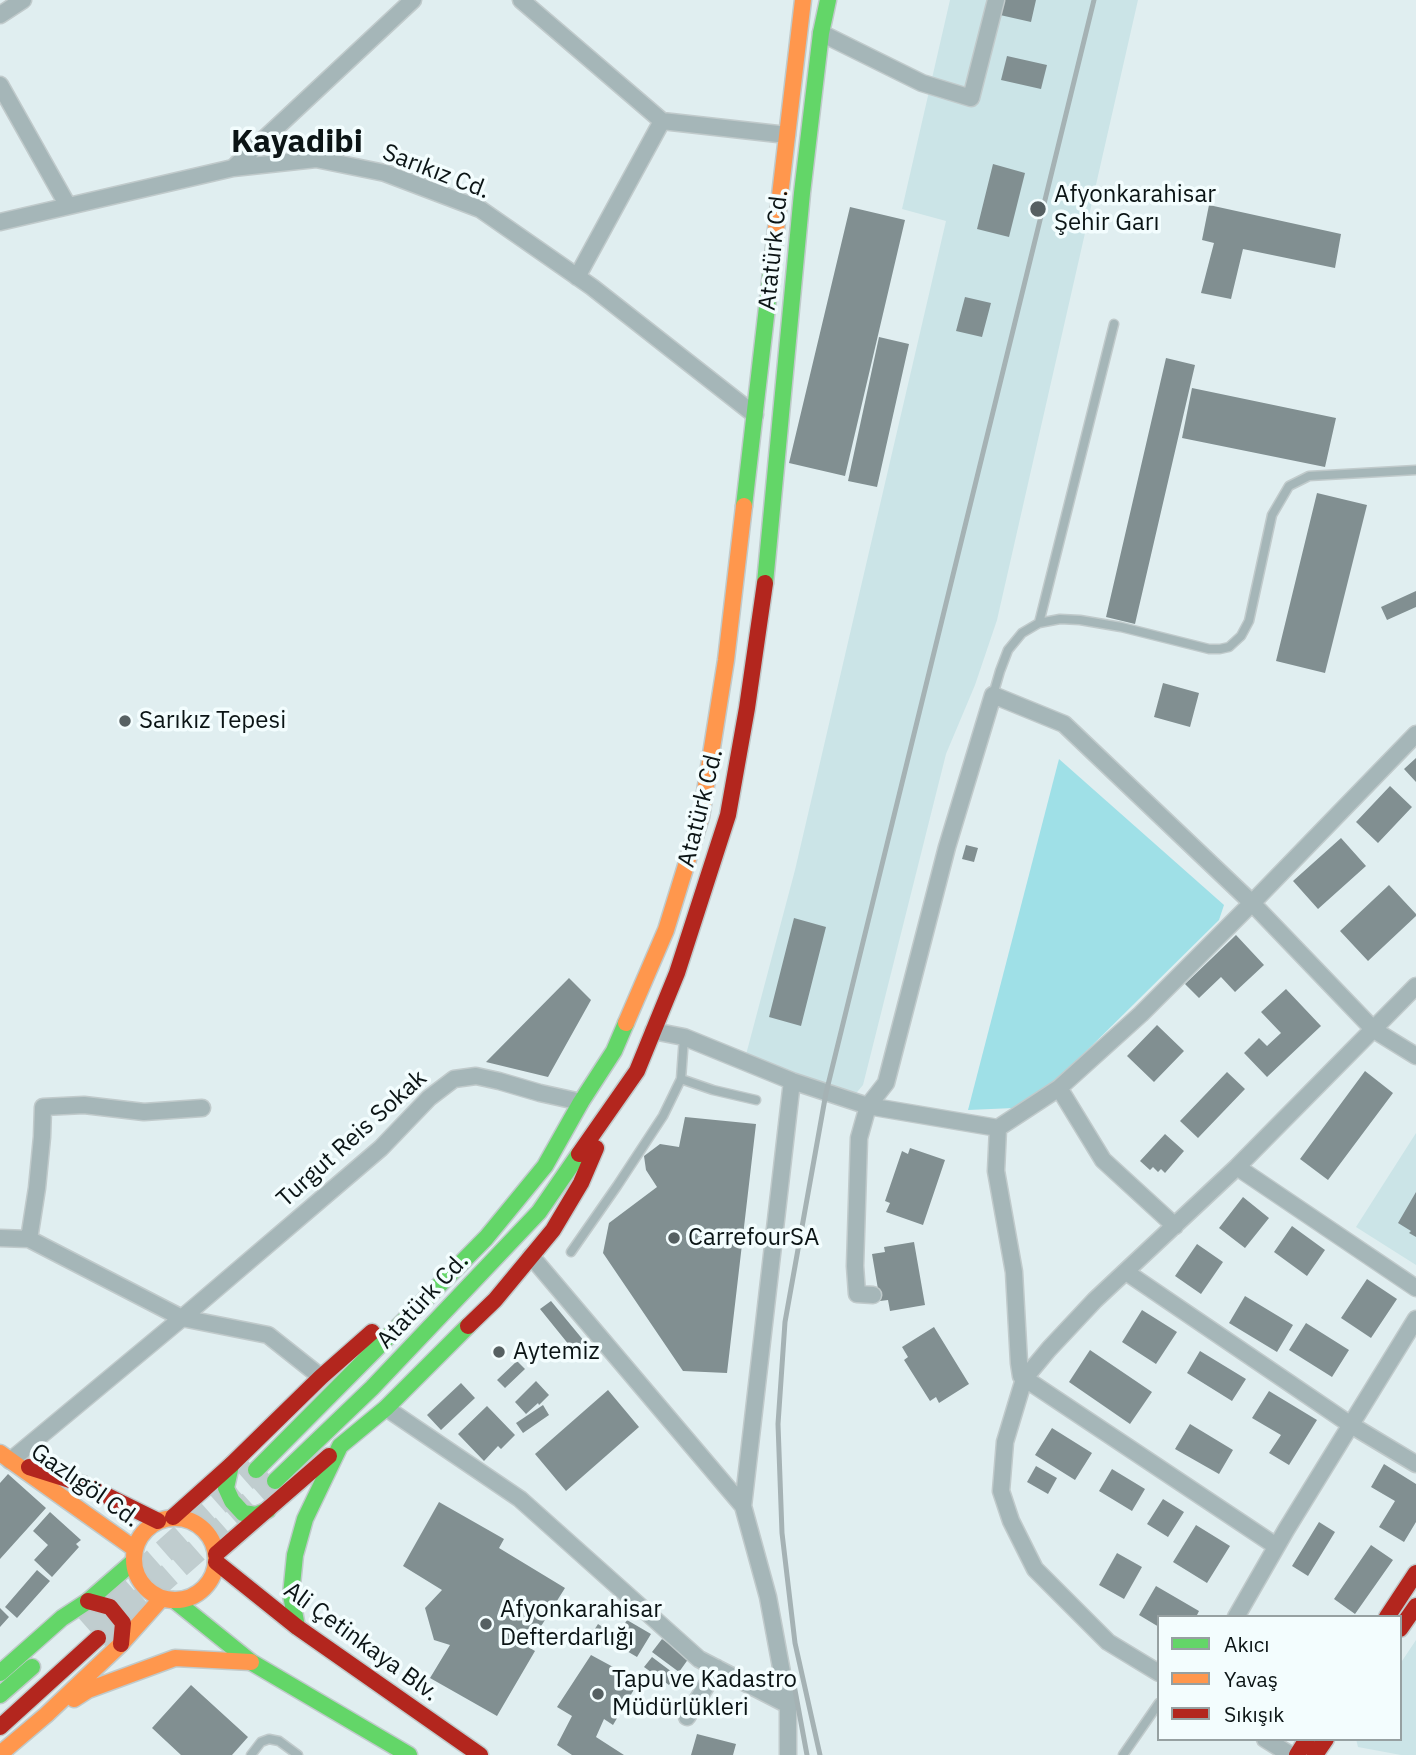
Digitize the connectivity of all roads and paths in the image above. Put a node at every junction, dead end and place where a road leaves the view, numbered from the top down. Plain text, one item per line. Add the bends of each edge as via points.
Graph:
1 (23, 0) edge
2 (413, 0) edge
3 (521, 0) edge
4 (788, 0) edge
5 (828, 0) edge
6 (996, 0) edge
7 (802, 6) edge
8 (0, 15) edge
9 (821, 33) junction
10 (0, 85) edge
11 (662, 121) junction
12 (787, 135) junction
13 (233, 168) junction
14 (68, 206) junction
15 (0, 222) edge
16 (577, 277) junction
17 (1114, 324) dead end
18 (755, 415) junction
19 (1416, 470) edge
20 (1039, 623) junction
21 (993, 695) junction
22 (1416, 734) edge
23 (1252, 903) junction
24 (1416, 986) edge
25 (1374, 1030) junction
26 (653, 1031) junction
27 (684, 1037) junction
28 (1416, 1056) edge
29 (681, 1079) junction
30 (793, 1081) junction
31 (1059, 1088) junction
32 (619, 1097) junction
33 (756, 1100) dead end
34 (581, 1102) junction
35 (868, 1106) junction
36 (202, 1108) dead end
37 (998, 1128) junction
38 (1237, 1167) junction
39 (1175, 1226) junction
40 (0, 1238) edge
41 (29, 1239) junction
42 (571, 1252) dead end
43 (531, 1256) junction
44 (1126, 1272) junction
45 (1416, 1288) edge
46 (873, 1295) dead end
47 (182, 1318) junction
48 (1416, 1319) edge
49 (321, 1377) junction
50 (1024, 1379) junction
51 (386, 1408) junction
52 (1351, 1425) junction
53 (340, 1446) junction
54 (5, 1457) edge
55 (1416, 1464) edge
56 (231, 1465) junction
57 (256, 1470) tunnel mouth
58 (275, 1481) tunnel mouth
59 (743, 1506) junction
60 (268, 1510) junction
61 (165, 1519) junction
62 (1276, 1546) junction
63 (134, 1555) junction
64 (216, 1558) junction
65 (1416, 1573) edge
66 (168, 1599) junction
67 (88, 1601) junction
68 (1416, 1605) edge
69 (1237, 1615) edge
70 (1388, 1615) edge
71 (1402, 1626) edge
72 (297, 1627) junction
73 (98, 1638) tunnel mouth
74 (121, 1644) junction
75 (41, 1659) dead end
76 (251, 1662) junction
77 (717, 1668) junction
78 (1157, 1672) edge
79 (0, 1673) edge
80 (0, 1695) edge
81 (788, 1705) junction
82 (1157, 1706) edge
83 (46, 1715) junction
84 (687, 1717) dead end
85 (0, 1727) edge
86 (1268, 1741) edge
87 (0, 1754) edge
88 (251, 1755) edge
89 (298, 1755) edge
90 (409, 1755) edge
91 (481, 1755) edge
92 (788, 1755) edge
93 (1123, 1755) edge
94 (1291, 1755) edge

1 - 8 street
2 - 13 street
3 - 11 street
4 - 7 main road
5 - 9 main road, Atatürk Cd.
6 - 9 street via 971,98 922,83
7 - 9 main road
7 - 12 main road, Atatürk Cd.
9 - 26 main road, Atatürk Cd. via 766,575 747,708 728,815 677,974
10 - 14 street
11 - 12 street
11 - 16 street
12 - 18 main road, Atatürk Cd.
13 - 14 street, Sarıkız Cd.
13 - 16 street, Sarıkız Cd. via 316,159 385,173 480,209
14 - 15 street, Sarıkız Cd.
16 - 18 street, Sarıkız Cd.
17 - 20 lane
18 - 34 main road, Atatürk Cd. via 726,660 701,817 666,930 614,1051
19 - 20 lane via 1309,476 1289,486 1272,515 1249,621 1229,647 1209,649 1080,621
20 - 21 lane via 1007,650
21 - 23 street via 1064,724
21 - 35 street via 947,847 886,1083
22 - 23 street
23 - 25 street
23 - 31 street
24 - 25 street
25 - 28 street
25 - 38 street
26 - 27 street
26 - 32 main road, Atatürk Cd. via 637,1071
27 - 29 lane
27 - 30 street
29 - 33 lane
29 - 42 lane via 663,1116
30 - 35 street
30 - 59 street
31 - 37 street
31 - 39 street via 1103,1160
32 - 43 main road via 581,1183
32 - 58 main road, Atatürk Cd. via 538,1212 372,1388
34 - 47 street, Turgut Reis Sokak via 476,1076 454,1079 381,1148
34 - 49 main road via 450,1264
34 - 57 main road, Atatürk Cd. via 545,1166 486,1238
35 - 37 street
35 - 46 street via 859,1138 855,1266 857,1294
36 - 41 street via 144,1112 84,1105 43,1107
37 - 50 street via 996,1171 1014,1272
38 - 39 street
38 - 45 street
39 - 44 street
40 - 41 street
41 - 47 street
43 - 51 main road via 495,1300
43 - 59 street
44 - 50 street via 1094,1300
44 - 52 street
47 - 49 street via 268,1335
47 - 54 street, Turgut Reis Sokak
48 - 52 street
49 - 56 main road
50 - 62 street
50 - 78 street via 1005,1442 1001,1492 1011,1521 1035,1569 1108,1642
51 - 53 main road
51 - 77 street via 520,1499 699,1659
52 - 55 street
52 - 62 street
53 - 60 main road
53 - 72 main road via 305,1518 295,1555 291,1595
54 - 61 main road, Gazlıgöl Cd.
54 - 63 main road, Gazlıgöl Cd.
56 - 60 main road via 226,1488 232,1501 243,1513 256,1515
56 - 61 main road
59 - 81 street via 768,1597
60 - 64 main road
61 - 63 main road via 139,1537
61 - 64 main road via 182,1517 204,1528
62 - 69 street
63 - 66 main road via 142,1584
63 - 67 main road
64 - 66 main road via 214,1574 198,1593 187,1599
64 - 72 main road, Ali Çetinkaya Blv.
65 - 70 main road
66 - 74 main road
66 - 76 main road
67 - 74 main road via 110,1607 117,1615 123,1623
67 - 79 main road
68 - 71 main road
72 - 91 main road, Ali Çetinkaya Blv.
73 - 85 main road
74 - 83 main road
75 - 80 main road
76 - 83 main road via 175,1658 88,1690
76 - 90 main road
77 - 81 street
77 - 84 street
81 - 92 street
82 - 93 lane
83 - 87 main road
86 - 94 street
88 - 89 lane via 269,1739

